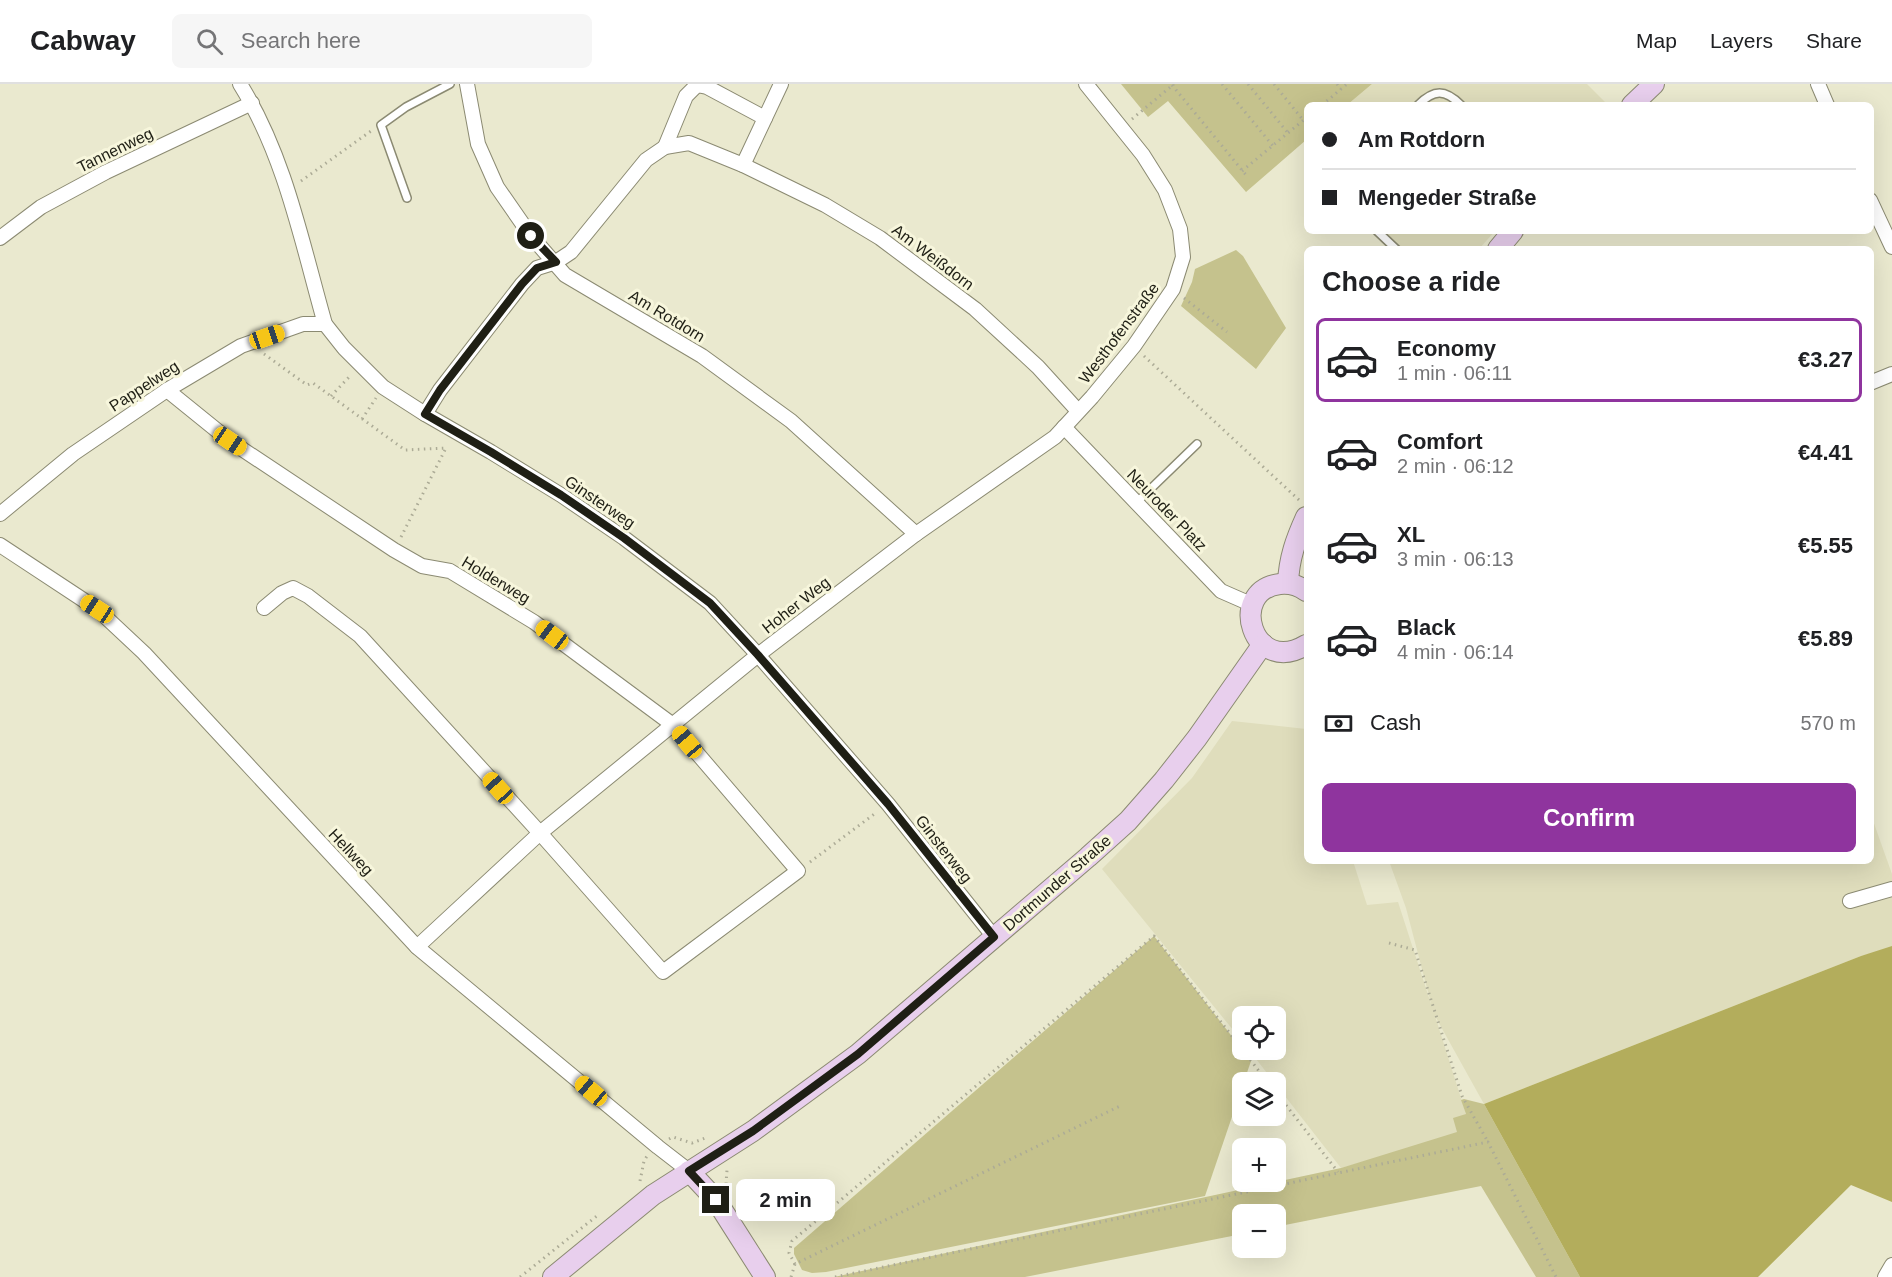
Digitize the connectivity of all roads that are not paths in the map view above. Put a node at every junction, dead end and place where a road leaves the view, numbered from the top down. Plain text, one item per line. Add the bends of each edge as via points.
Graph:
1 (240, 84) edge
2 (450, 84) edge
3 (467, 84) edge
4 (781, 84) edge
5 (1086, 84) edge
6 (1654, 84) edge
7 (1818, 84) edge
8 (1421, 102) edge
9 (1458, 102) edge
10 (1635, 102) edge
11 (1826, 102) edge
12 (252, 103) junction
13 (765, 118) junction
14 (665, 147) junction
15 (743, 165) junction
16 (407, 198) dead end
17 (1874, 209) edge
18 (1380, 234) edge
19 (1510, 234) edge
20 (0, 238) edge
21 (1393, 246) edge
22 (1500, 246) edge
23 (1892, 247) edge
24 (556, 262) junction
25 (325, 324) junction
26 (1892, 374) edge
27 (1874, 381) edge
28 (166, 390) junction
29 (1078, 411) junction
30 (425, 414) junction
31 (1064, 427) junction
32 (1197, 444) dead end
33 (1137, 502) junction
34 (0, 514) edge
35 (1304, 522) edge
36 (916, 534) junction
37 (0, 545) edge
38 (1288, 583) junction
39 (1304, 590) edge
40 (1253, 605) junction
41 (264, 608) dead end
42 (1263, 644) junction
43 (1304, 646) edge
44 (758, 655) junction
45 (673, 725) junction
46 (540, 833) junction
47 (1892, 889) edge
48 (1850, 901) dead end
49 (994, 937) junction
50 (417, 948) junction
51 (689, 1171) junction
52 (1892, 1265) edge
53 (553, 1277) edge
54 (765, 1277) edge
55 (1885, 1277) edge

1 - 12 street, Ginsterweg
2 - 16 lane via 406,106 381,125
3 - 24 street, Am Rotdorn via 478,144 497,187 531,236
4 - 13 street
5 - 29 street, Westhofenstraße via 1165,189 1180,229 1182,257 1173,289 1134,346
6 - 10 main road
7 - 11 street
8 - 9 lane via 1427,96 1446,93
12 - 20 street, Tannenweg via 97,177 41,207
12 - 25 street, Ginsterweg via 272,145
13 - 14 street via 697,85 686,96
13 - 15 street
14 - 15 street, Am Weißdorn via 689,143
14 - 24 street via 646,160 571,252
15 - 29 street, Am Weißdorn via 825,205 880,238 975,309 1038,367
17 - 23 street
18 - 21 lane
19 - 22 main road
24 - 30 street via 537,268 522,284
24 - 36 street, Am Rotdorn via 565,275 702,356 791,421
25 - 28 street, Pappelweg via 303,324 249,343
25 - 30 street, Ginsterweg via 383,387
26 - 27 street
28 - 34 street, Pappelweg via 73,454
28 - 45 street, Holderweg via 230,441 394,550 422,566 450,570 534,622
29 - 31 street, Hoher Weg
30 - 44 street, Ginsterweg via 528,474 624,538 710,603
31 - 33 street, Neuroder Platz
31 - 36 street, Hoher Weg
32 - 33 lane
33 - 40 street, Neuroder Platz via 1221,591
35 - 38 main road via 1288,565
36 - 44 street, Hoher Weg
37 - 50 street, Hellweg via 97,609 144,653
38 - 39 main road
38 - 40 main road via 1267,588
40 - 42 main road via 1251,626
41 - 46 street via 293,588 360,636
42 - 43 main road via 1278,652
42 - 49 main road, Dortmunder Straße via 1197,738 1128,821
44 - 45 street, Hoher Weg
44 - 49 street, Ginsterweg via 888,804
45 - 46 street, Hoher Weg
45 - 46 street, Holderweg via 798,871 663,972
46 - 50 street, Hoher Weg
47 - 48 street
49 - 51 main road, Dortmunder Straße via 858,1054 753,1131
50 - 51 street, Hellweg
51 - 53 main road, Dortmunder Straße via 653,1195
51 - 54 main road via 716,1200
52 - 55 street

